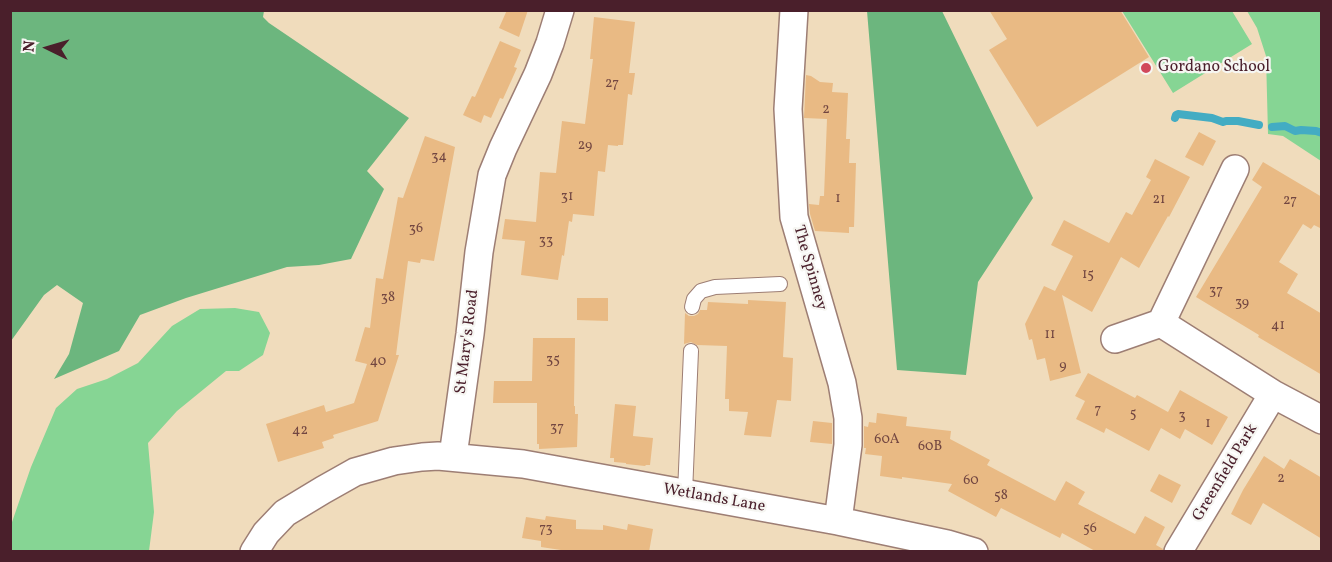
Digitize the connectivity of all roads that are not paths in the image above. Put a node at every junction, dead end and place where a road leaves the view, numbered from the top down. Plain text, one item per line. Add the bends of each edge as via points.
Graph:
1 (560, 10) edge
2 (794, 10) edge
3 (1235, 169) dead end
4 (780, 284) dead end
5 (692, 307) dead end
6 (1161, 323) junction
7 (1115, 339) dead end
8 (691, 351) dead end
9 (1273, 394) junction
10 (1322, 420) edge
11 (453, 456) junction
12 (685, 493) junction
13 (838, 521) junction
14 (970, 551) edge
15 (254, 552) edge
16 (1178, 552) edge

1 - 11 street, St Mary's Road via 538,74 492,175
2 - 13 street, The Spinney via 788,109 794,217 842,383 848,418
3 - 6 street
4 - 5 lane via 715,287 701,291
6 - 7 street
6 - 9 street
8 - 12 lane
9 - 10 street
9 - 16 street, Greenfield Park
11 - 12 street, Wetlands Lane via 523,464
11 - 15 street via 394,461 356,472 285,513
12 - 13 street, Wetlands Lane
13 - 14 street, Wetlands Lane

